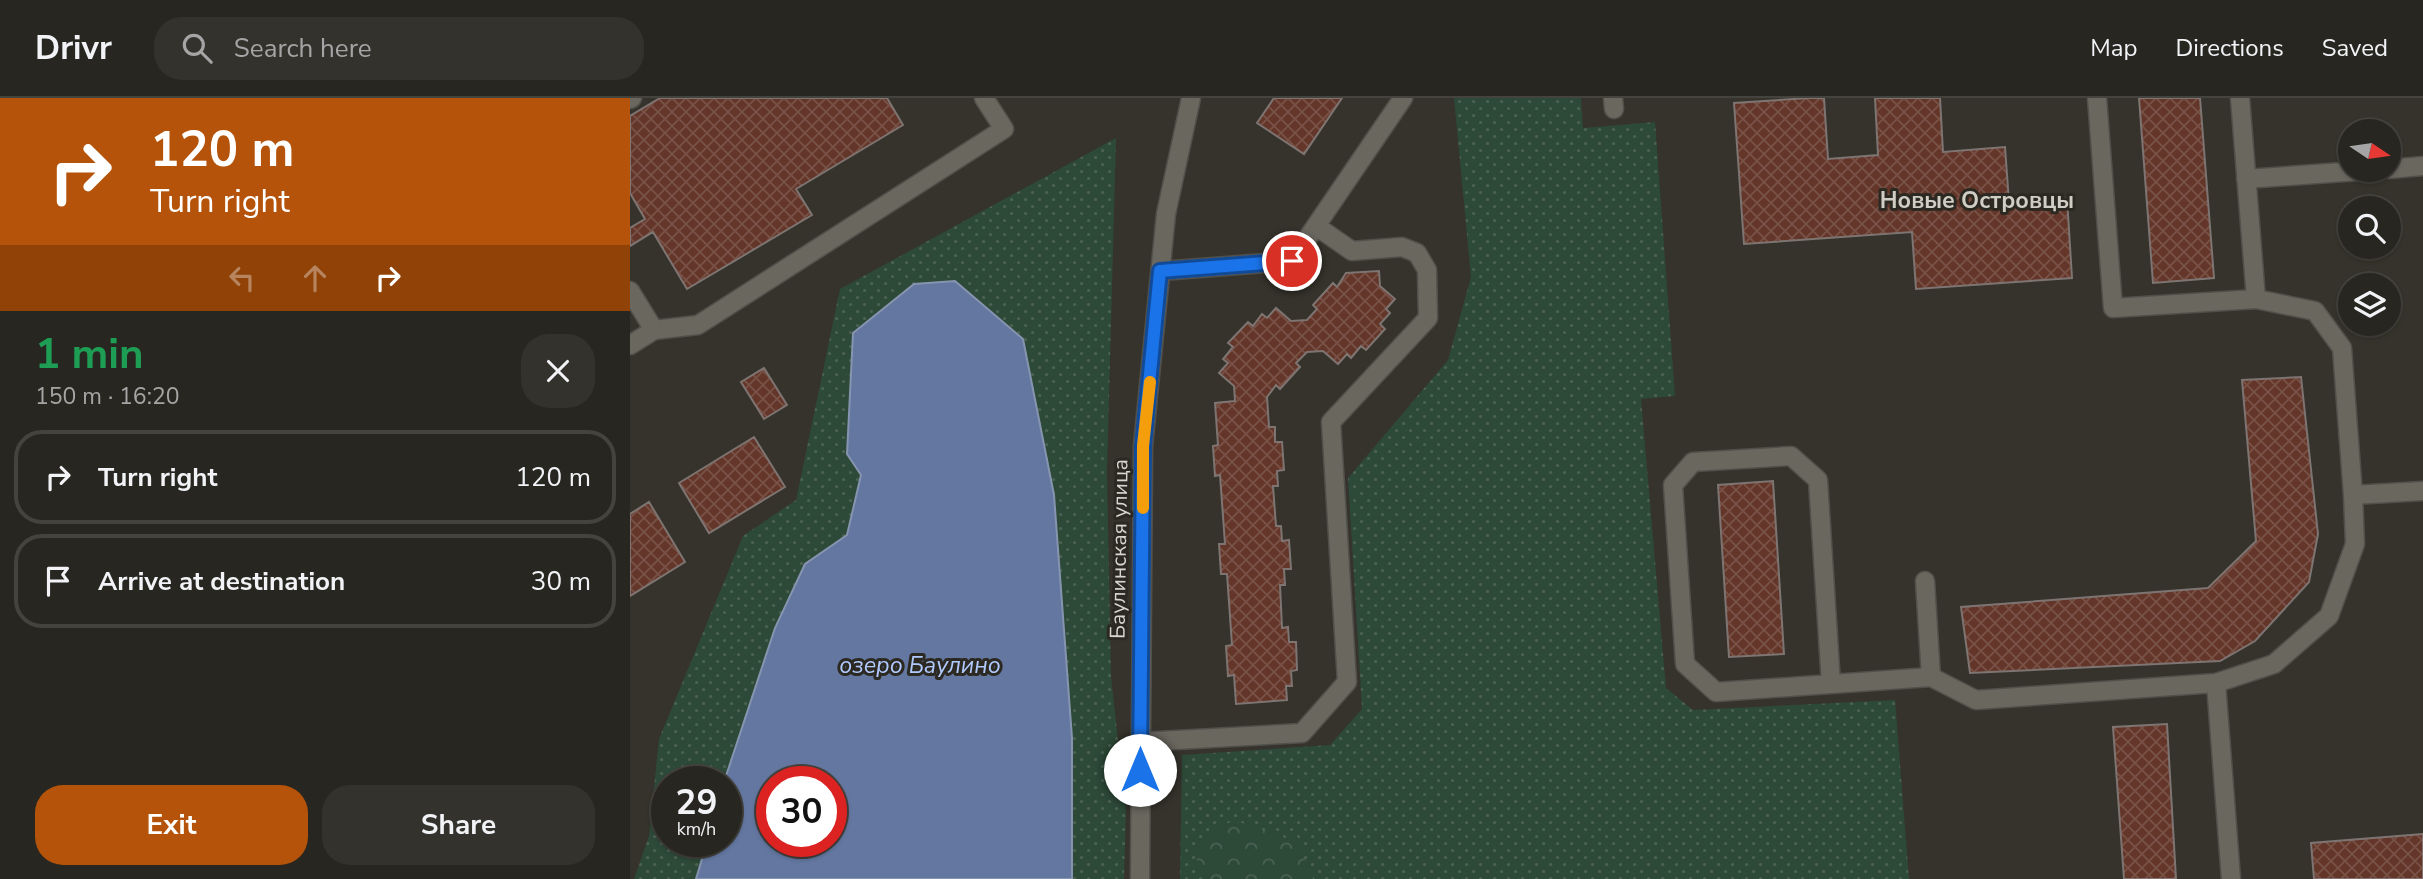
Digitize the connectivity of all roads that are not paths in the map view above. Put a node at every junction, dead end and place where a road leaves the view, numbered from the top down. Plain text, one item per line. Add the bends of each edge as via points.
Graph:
1 (984, 98) edge
2 (1191, 98) edge
3 (1403, 98) edge
4 (2097, 98) edge
5 (2240, 98) edge
6 (2423, 166) edge
7 (2401, 168) edge
8 (2338, 172) edge
9 (2246, 179) junction
10 (1316, 226) junction
11 (1160, 271) junction
12 (630, 290) edge
13 (2256, 299) junction
14 (654, 330) junction
15 (630, 345) edge
16 (2423, 491) edge
17 (2353, 495) junction
18 (1925, 581) dead end
19 (1931, 677) junction
20 (2216, 683) junction
21 (1831, 684) junction
22 (1140, 743) junction
23 (1140, 879) edge
24 (2231, 879) edge

1 - 14 street via 1004,129 698,325
2 - 11 street, Баулинская улица via 1166,214
3 - 10 street
4 - 13 street via 2113,307
5 - 9 street
6 - 7 street
8 - 9 street
9 - 13 street
10 - 11 street via 1292,261
10 - 22 street via 1352,251 1402,247 1417,253 1427,270 1428,318 1331,422 1347,682 1302,733
11 - 22 street, Баулинская улица via 1143,446
12 - 14 street
13 - 17 street via 2315,311 2342,348
14 - 15 street
16 - 17 street
17 - 20 street via 2355,544 2329,616 2274,664
18 - 19 street
19 - 20 street via 1976,700
19 - 21 street
20 - 24 street
21 - 21 street via 1716,692 1685,664 1673,485 1693,462 1791,456 1818,480
22 - 23 street, Баулинская улица

